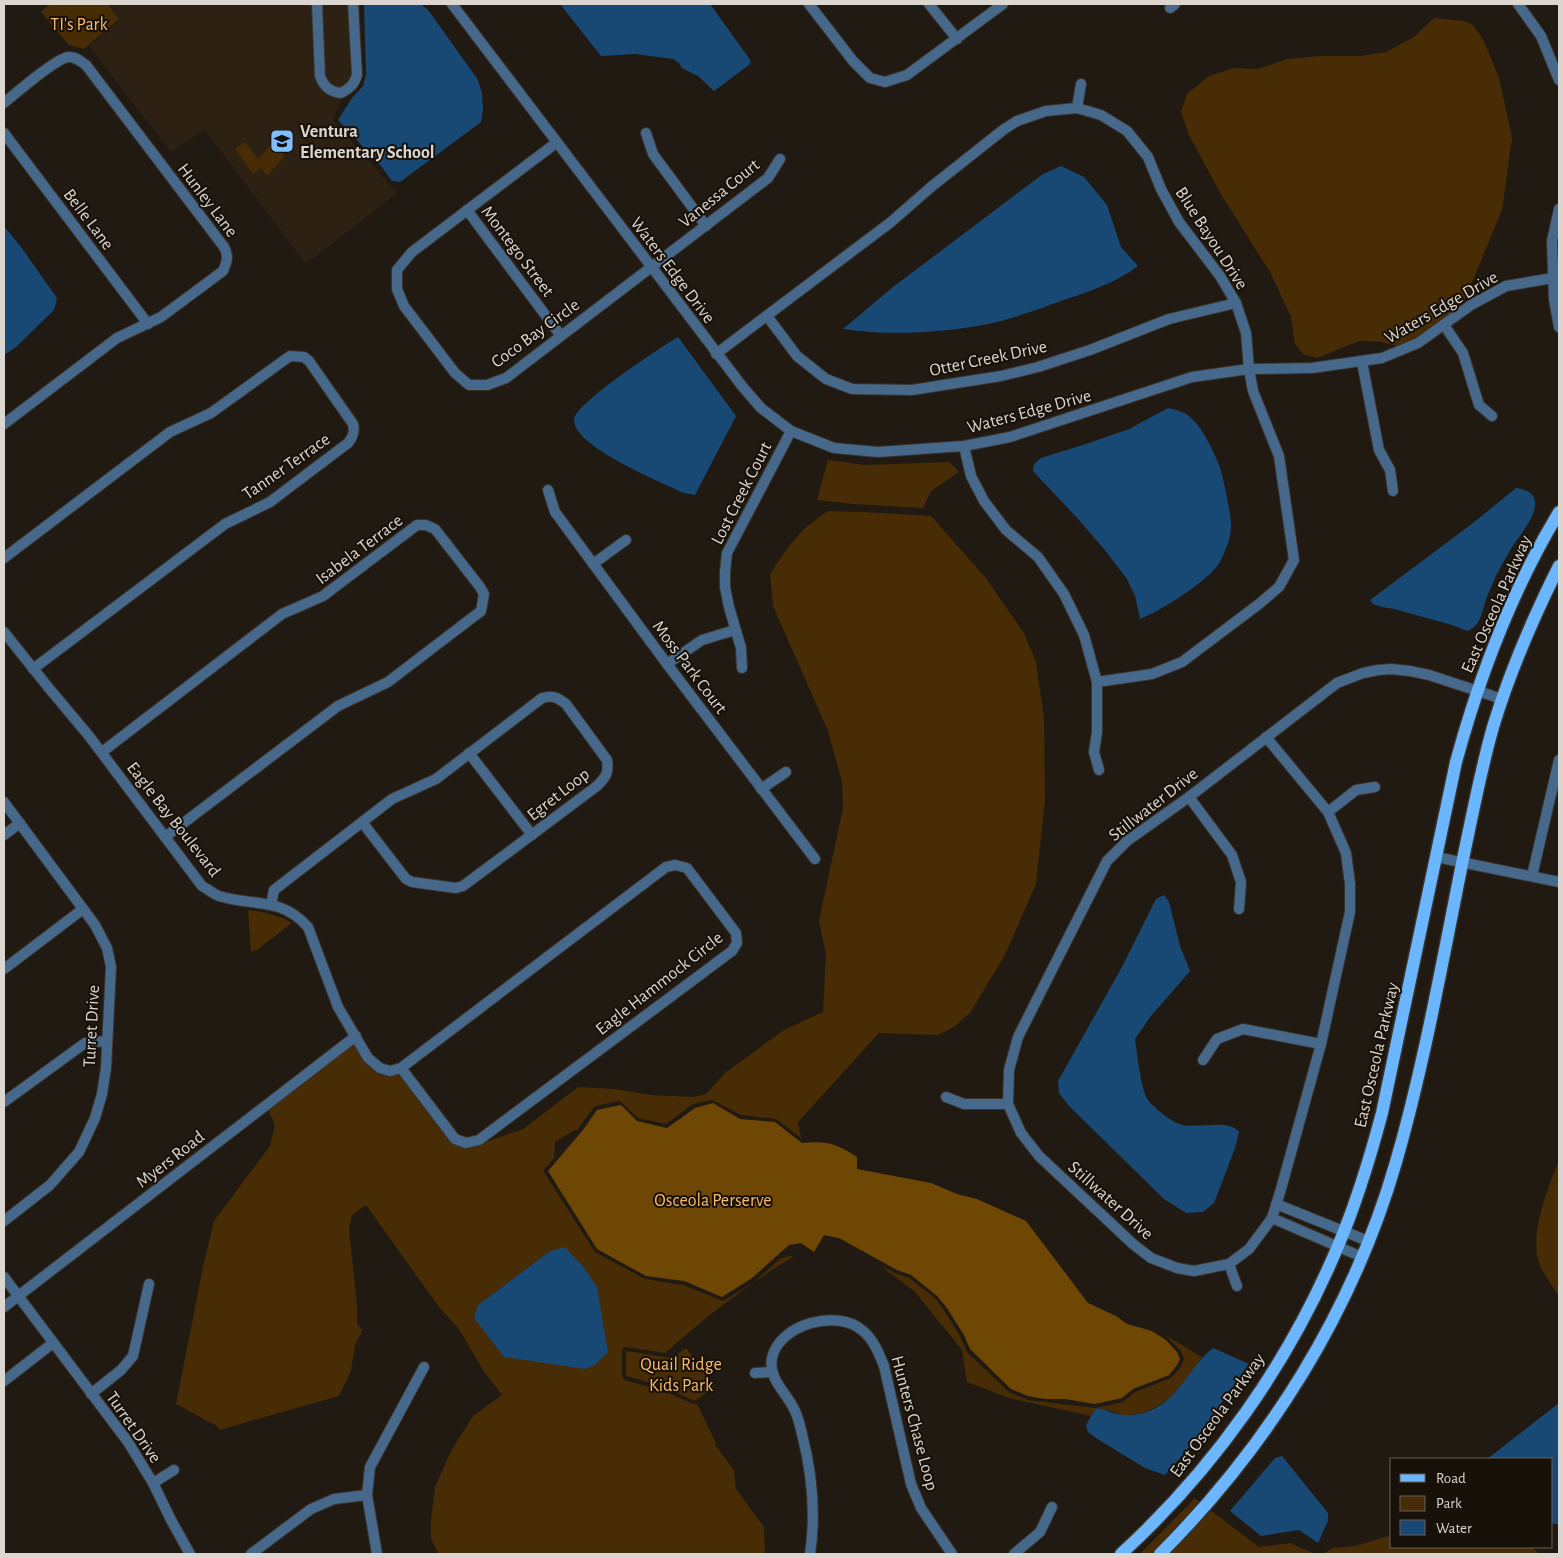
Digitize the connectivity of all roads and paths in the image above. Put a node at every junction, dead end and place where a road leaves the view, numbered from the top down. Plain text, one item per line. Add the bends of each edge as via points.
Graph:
1 (317, 4) edge
2 (353, 4) edge
3 (452, 4) edge
4 (809, 4) edge
5 (929, 4) edge
6 (1003, 4) edge
7 (1518, 4) edge
8 (957, 39) junction
9 (1559, 80) edge
10 (1081, 84) dead end
11 (4, 103) edge
12 (1077, 108) junction
13 (4, 133) edge
14 (646, 133) dead end
15 (556, 143) junction
16 (780, 159) dead end
17 (1559, 209) edge
18 (466, 210) junction
19 (706, 226) junction
20 (651, 268) junction
21 (1556, 277) edge
22 (1236, 303) junction
23 (767, 316) junction
24 (148, 324) junction
25 (1444, 326) junction
26 (1559, 327) edge
27 (561, 336) junction
28 (716, 354) junction
29 (1362, 362) junction
30 (1249, 369) junction
31 (1492, 416) dead end
32 (4, 424) edge
33 (790, 431) junction
34 (964, 446) junction
35 (548, 490) dead end
36 (1394, 491) dead end
37 (1559, 512) edge
38 (626, 540) dead end
39 (4, 558) edge
40 (593, 564) junction
41 (1559, 566) edge
42 (735, 630) junction
43 (4, 632) edge
44 (667, 664) junction
45 (33, 668) junction
46 (742, 668) dead end
47 (1097, 682) junction
48 (1477, 691) junction
49 (1502, 699) junction
50 (1266, 737) junction
51 (102, 752) junction
52 (469, 753) junction
53 (1559, 760) edge
54 (1099, 770) dead end
55 (786, 772) dead end
56 (1556, 784) edge
57 (1375, 787) dead end
58 (761, 789) junction
59 (1189, 797) junction
60 (4, 802) edge
61 (1328, 812) junction
62 (362, 822) junction
63 (20, 823) junction
64 (4, 835) edge
65 (532, 835) junction
66 (166, 837) junction
67 (1436, 857) junction
68 (815, 859) dead end
69 (1462, 863) junction
70 (1532, 876) junction
71 (1559, 882) edge
72 (271, 905) junction
73 (84, 909) junction
74 (1239, 909) dead end
75 (4, 968) edge
76 (356, 1036) junction
77 (107, 1041) junction
78 (1321, 1044) junction
79 (1203, 1060) dead end
80 (401, 1068) junction
81 (946, 1097) dead end
82 (4, 1102) edge
83 (1008, 1104) junction
84 (1276, 1204) junction
85 (1272, 1218) junction
86 (4, 1221) edge
87 (1344, 1231) junction
88 (1368, 1241) junction
89 (1338, 1246) junction
90 (1362, 1257) junction
91 (1229, 1264) junction
92 (4, 1277) edge
93 (148, 1284) dead end
94 (1237, 1286) dead end
95 (18, 1296) junction
96 (4, 1307) edge
97 (53, 1343) junction
98 (424, 1367) dead end
99 (772, 1372) junction
100 (755, 1373) dead end
101 (4, 1381) edge
102 (91, 1394) junction
103 (174, 1470) dead end
104 (153, 1483) junction
105 (367, 1494) junction
106 (1052, 1507) dead end
107 (190, 1554) edge
108 (251, 1554) edge
109 (377, 1554) edge
110 (810, 1554) edge
111 (952, 1554) edge
112 (1014, 1554) edge
113 (1122, 1554) edge
114 (1160, 1554) edge

1 - 2 street via 320,76 329,90 341,93 355,83
3 - 15 street, Waters Edge Drive
4 - 8 street via 852,61 870,78 885,82 907,76
5 - 8 street
6 - 8 street
7 - 9 street via 1541,36
10 - 12 street
11 - 24 street, Hunley Lane via 56,62 67,57 86,64 224,247 228,254 222,271
12 - 22 street, Blue Bayou Drive via 1101,115 1126,131 1141,147 1179,222
12 - 23 street, Blue Bayou Drive via 1046,111 1003,130 891,222
13 - 24 street, Belle Lane
14 - 19 street via 653,154
15 - 18 street, Coco Bay Circle
15 - 20 street, Waters Edge Drive
16 - 19 street, Vanessa Court via 768,178
17 - 21 street via 1552,241
18 - 27 street, Montego Street
18 - 27 street, Coco Bay Circle via 412,252 397,270 397,289 404,306 455,373 470,385 487,385 506,378
19 - 20 street, Vanessa Court
20 - 27 street, Coco Bay Circle
20 - 28 street, Waters Edge Drive
21 - 25 street, Waters Edge Drive via 1506,286 1471,305
21 - 26 street via 1554,299
22 - 23 street, Otter Creek Drive via 1169,319 1038,367 912,390 852,389 826,379 797,356
22 - 30 street, Blue Bayou Drive via 1246,333
23 - 28 street, Blue Bayou Drive
24 - 32 street, Hunley Lane via 117,338
25 - 29 street, Waters Edge Drive via 1418,343 1382,358
25 - 31 street via 1462,353 1479,405
28 - 33 street, Waters Edge Drive via 761,408
29 - 30 street, Waters Edge Drive via 1312,368
29 - 36 street via 1379,450 1390,470
30 - 34 street, Waters Edge Drive via 1192,377 1010,437
30 - 47 street, Blue Bayou Drive via 1253,392 1279,456 1294,560 1279,587 1182,662 1152,674
33 - 34 street, Waters Edge Drive via 834,448 878,452
33 - 42 street, Lost Creek Court via 727,553 725,587
34 - 47 street via 971,476 984,500 1006,530 1038,557 1064,594 1084,635
35 - 40 street, Moss Park Court via 555,512
37 - 48 main road, East Osceola Parkway via 1534,556 1497,635
38 - 40 street
39 - 45 street, Tanner Terrace via 170,432 211,413 290,356 309,362 354,424 353,437 348,443 270,502 225,524
40 - 44 street, Moss Park Court
41 - 49 main road via 1527,632
42 - 44 street via 702,640
42 - 46 street, Lost Creek Court via 741,648
43 - 45 street, Eagle Bay Boulevard
44 - 58 street, Moss Park Court
45 - 51 street, Eagle Bay Boulevard
47 - 54 street via 1094,752
48 - 49 street, Stillwater Drive
48 - 50 street, Stillwater Drive via 1410,671 1391,669 1362,674 1337,683
48 - 67 main road, East Osceola Parkway via 1456,762
49 - 69 main road via 1486,754
50 - 59 street, Stillwater Drive
50 - 61 street, Stillwater Drive
51 - 66 street, Eagle Bay Boulevard
51 - 66 street, Isabela Terrace via 282,614 323,596 417,525 435,528 480,587 484,594 481,611 388,682 338,706
52 - 62 street, Egret Loop via 436,779 392,799
52 - 65 street
52 - 65 street, Egret Loop via 542,698 550,696 566,704 607,760 609,770 597,786
53 - 56 street
55 - 58 street
56 - 70 street
57 - 61 street via 1356,790
58 - 68 street, Moss Park Court
59 - 74 street via 1232,855 1241,882
59 - 83 street, Stillwater Drive via 1128,841 1107,862 1018,1037 1008,1070
60 - 63 street, Turret Drive
61 - 78 street, Stillwater Drive via 1346,853 1350,912
62 - 65 street, Egret Loop via 406,879 456,888
62 - 72 street, Egret Loop via 274,890
63 - 64 street
63 - 73 street, Turret Drive
66 - 72 street, Eagle Bay Boulevard via 202,886 218,896
67 - 69 street
67 - 87 main road, East Osceola Parkway via 1382,1113
69 - 70 street
69 - 88 main road via 1408,1117 1384,1200
70 - 71 street
72 - 76 street, Eagle Bay Boulevard via 286,909 308,927 338,1007
73 - 75 street
73 - 77 street, Turret Drive via 107,948 110,967
76 - 80 street via 368,1058 380,1068 390,1071
76 - 95 street, Myers Road
77 - 82 street via 84,1043
77 - 86 street, Turret Drive via 102,1094 79,1152 50,1185
78 - 79 street via 1243,1029 1217,1039
78 - 84 street, Stillwater Drive
80 - 80 street, Eagle Hammock Circle via 455,1139 466,1143 479,1140 732,951 738,942 736,933 687,868 666,867
81 - 83 street via 964,1104
83 - 91 street, Stillwater Drive via 1022,1133 1039,1156 1151,1258 1194,1271
84 - 85 street, Stillwater Drive
84 - 87 street
85 - 89 street
85 - 91 street, Stillwater Drive via 1248,1249
87 - 88 street
87 - 89 main road, East Osceola Parkway
88 - 90 main road
89 - 90 street
89 - 113 main road, East Osceola Parkway via 1283,1356 1256,1398 1199,1474
90 - 114 main road via 1329,1328 1290,1395 1248,1455
91 - 94 street
92 - 95 street, Turret Drive
93 - 102 street via 133,1356 122,1370
95 - 96 street, Myers Road
95 - 97 street, Turret Drive
97 - 101 street
97 - 102 street, Turret Drive
98 - 105 street via 370,1467
99 - 100 street
99 - 110 street via 794,1409 812,1480
99 - 111 street, Hunters Chase Loop via 777,1345 797,1328 818,1321 844,1321 863,1330 878,1350 884,1366 911,1484 921,1508
102 - 104 street, Turret Drive via 128,1442
103 - 104 street
104 - 107 street, Turret Drive
105 - 108 street via 334,1499 311,1509
105 - 109 street
106 - 112 street via 1040,1532

